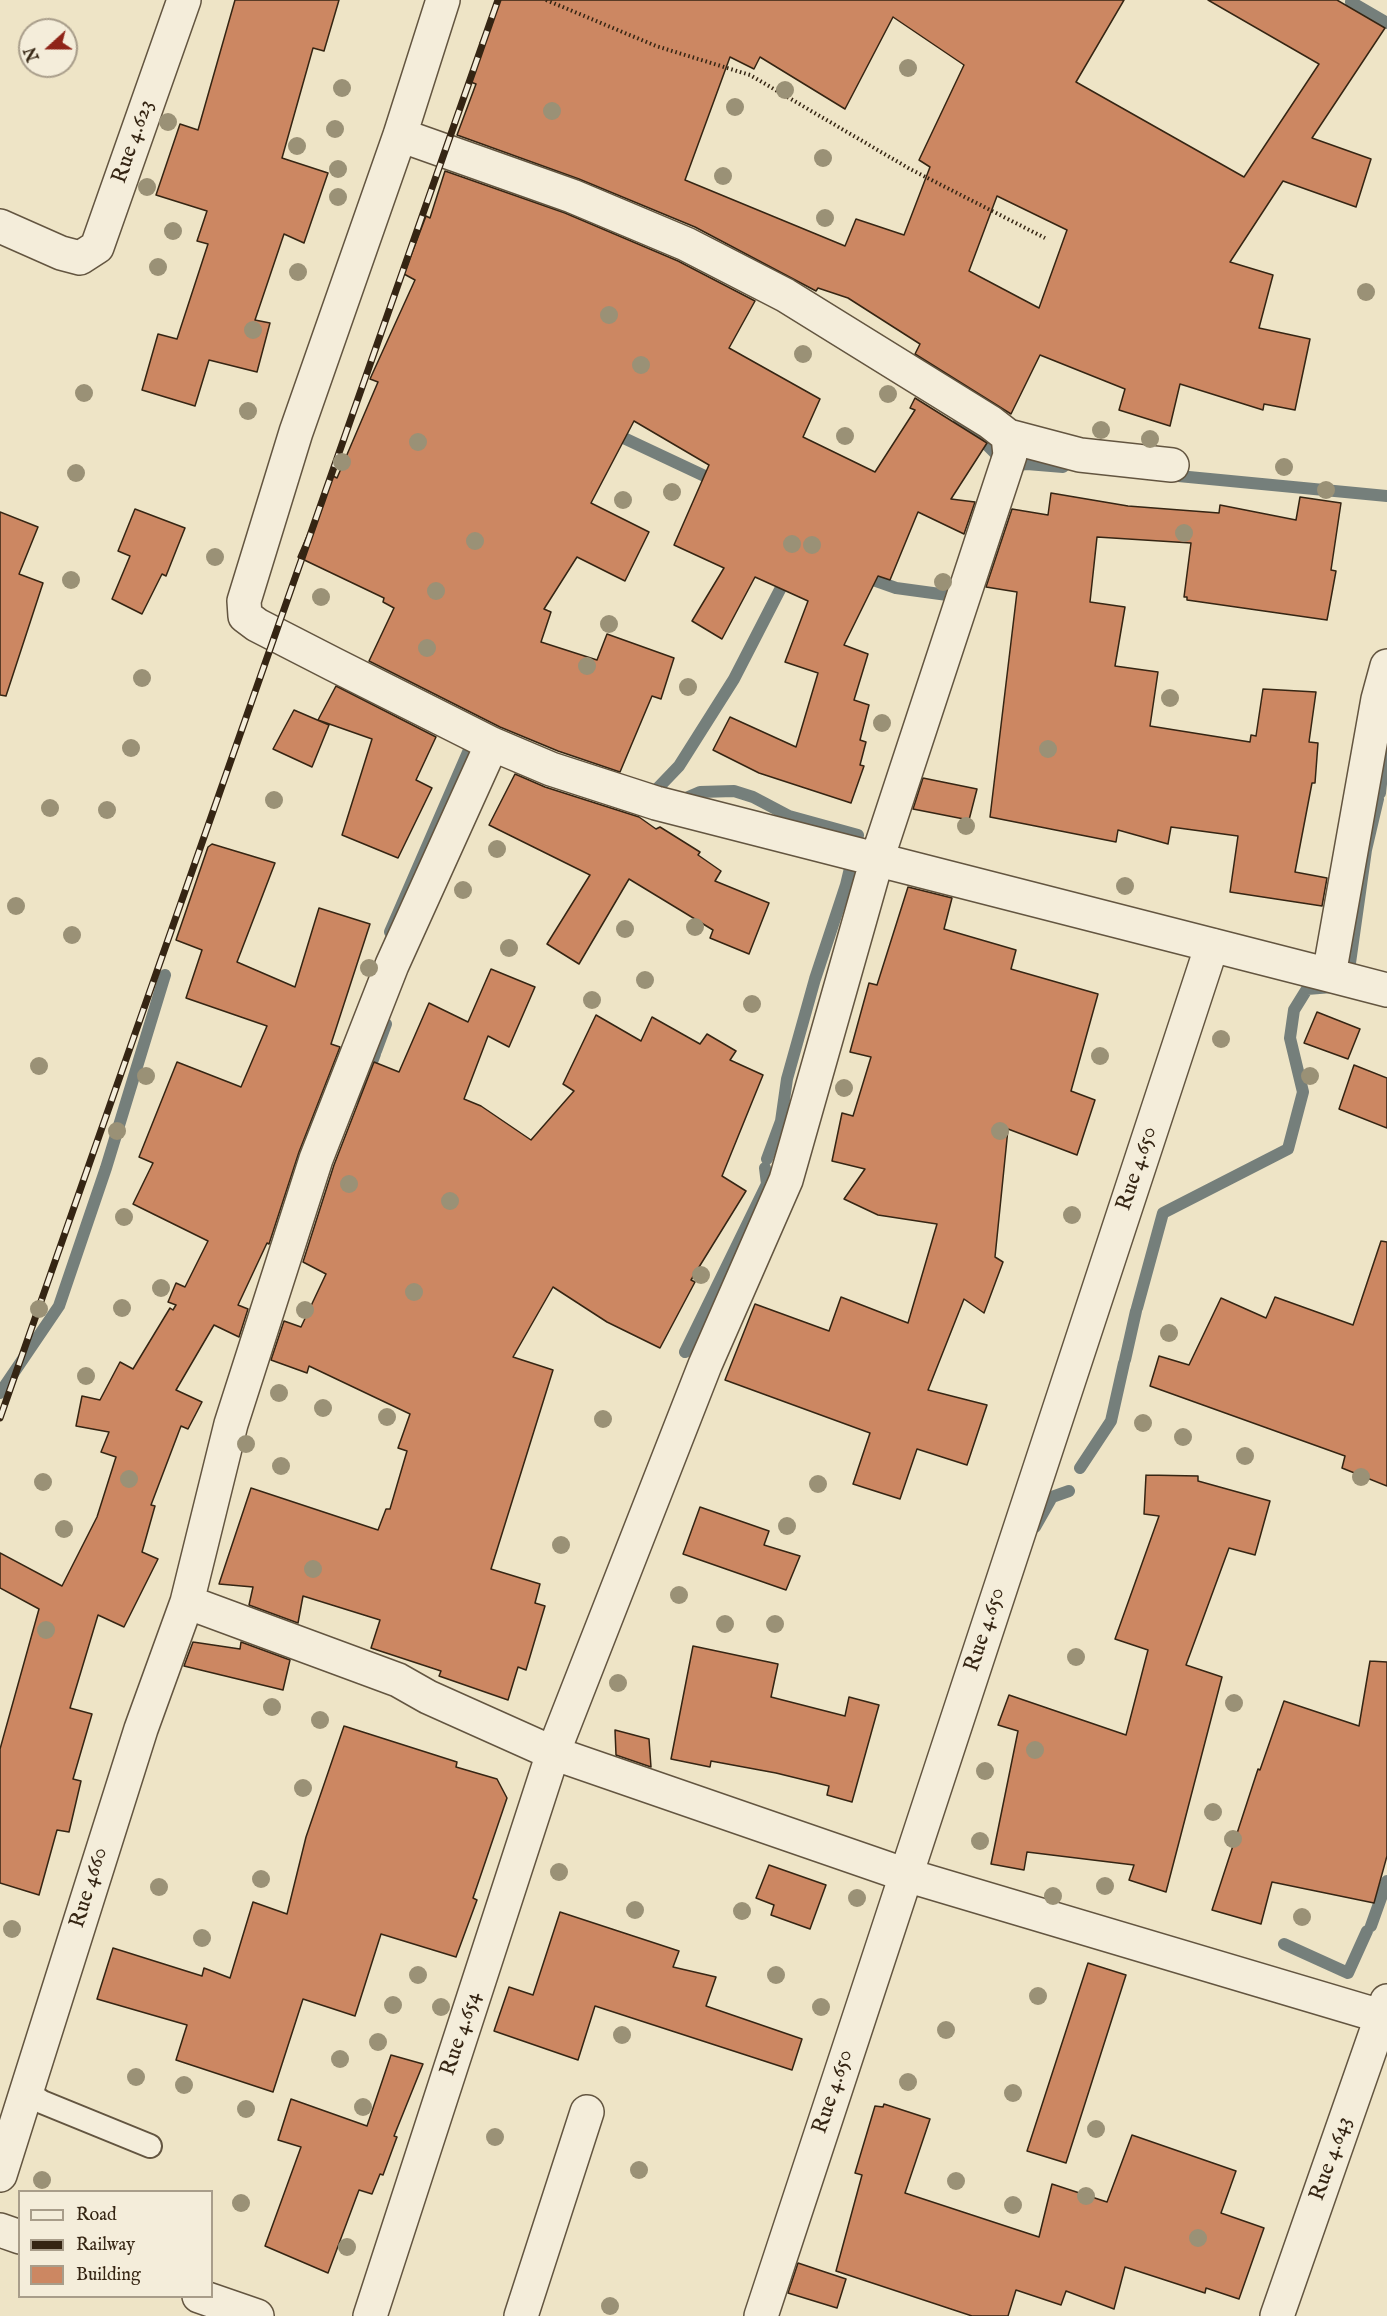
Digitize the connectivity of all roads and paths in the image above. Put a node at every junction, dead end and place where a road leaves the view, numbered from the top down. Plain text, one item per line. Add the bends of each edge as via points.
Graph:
1 (184, 0) edge
2 (443, 0) edge
3 (546, 0) edge
4 (400, 135) junction
5 (0, 226) edge
6 (1045, 238) dead end
7 (1008, 436) junction
8 (1172, 465) dead end
9 (1387, 666) edge
10 (492, 744) junction
11 (877, 859) junction
12 (1212, 945) junction
13 (1329, 975) junction
14 (1387, 990) edge
15 (187, 1602) junction
16 (553, 1753) junction
17 (906, 1875) junction
18 (1385, 2012) edge
19 (26, 2091) junction
20 (587, 2112) dead end
21 (150, 2146) dead end
22 (0, 2175) edge
23 (0, 2230) edge
24 (18, 2236) edge
25 (205, 2298) edge
26 (257, 2316) edge
27 (370, 2316) edge
28 (521, 2316) edge
29 (761, 2316) edge
30 (1277, 2316) edge

1 - 5 street, Rue 4.623 via 97,247 80,258
2 - 4 street
3 - 6 path via 656,46 750,75 910,169
4 - 7 street via 572,196 686,244 785,295
4 - 10 street via 296,432 244,602 245,616
7 - 8 street via 1080,455
7 - 11 street, Rue 4.654 via 1010,455
9 - 13 street
10 - 11 street via 551,769 656,803
10 - 15 street, Rue 4660 via 392,965 316,1159 231,1424
11 - 12 street
11 - 16 street, Rue 4.654 via 786,1180 705,1365
12 - 13 street
12 - 17 street, Rue 4.650
13 - 14 street
15 - 16 street via 398,1680
15 - 19 street, Rue 4660 via 141,1729
16 - 17 street
16 - 27 street, Rue 4.654
17 - 18 street
17 - 29 street, Rue 4.650
18 - 30 street, Rue 4.643
19 - 21 lane via 42,2102
19 - 22 street, Rue 4660
20 - 28 street
23 - 24 street
25 - 26 street

